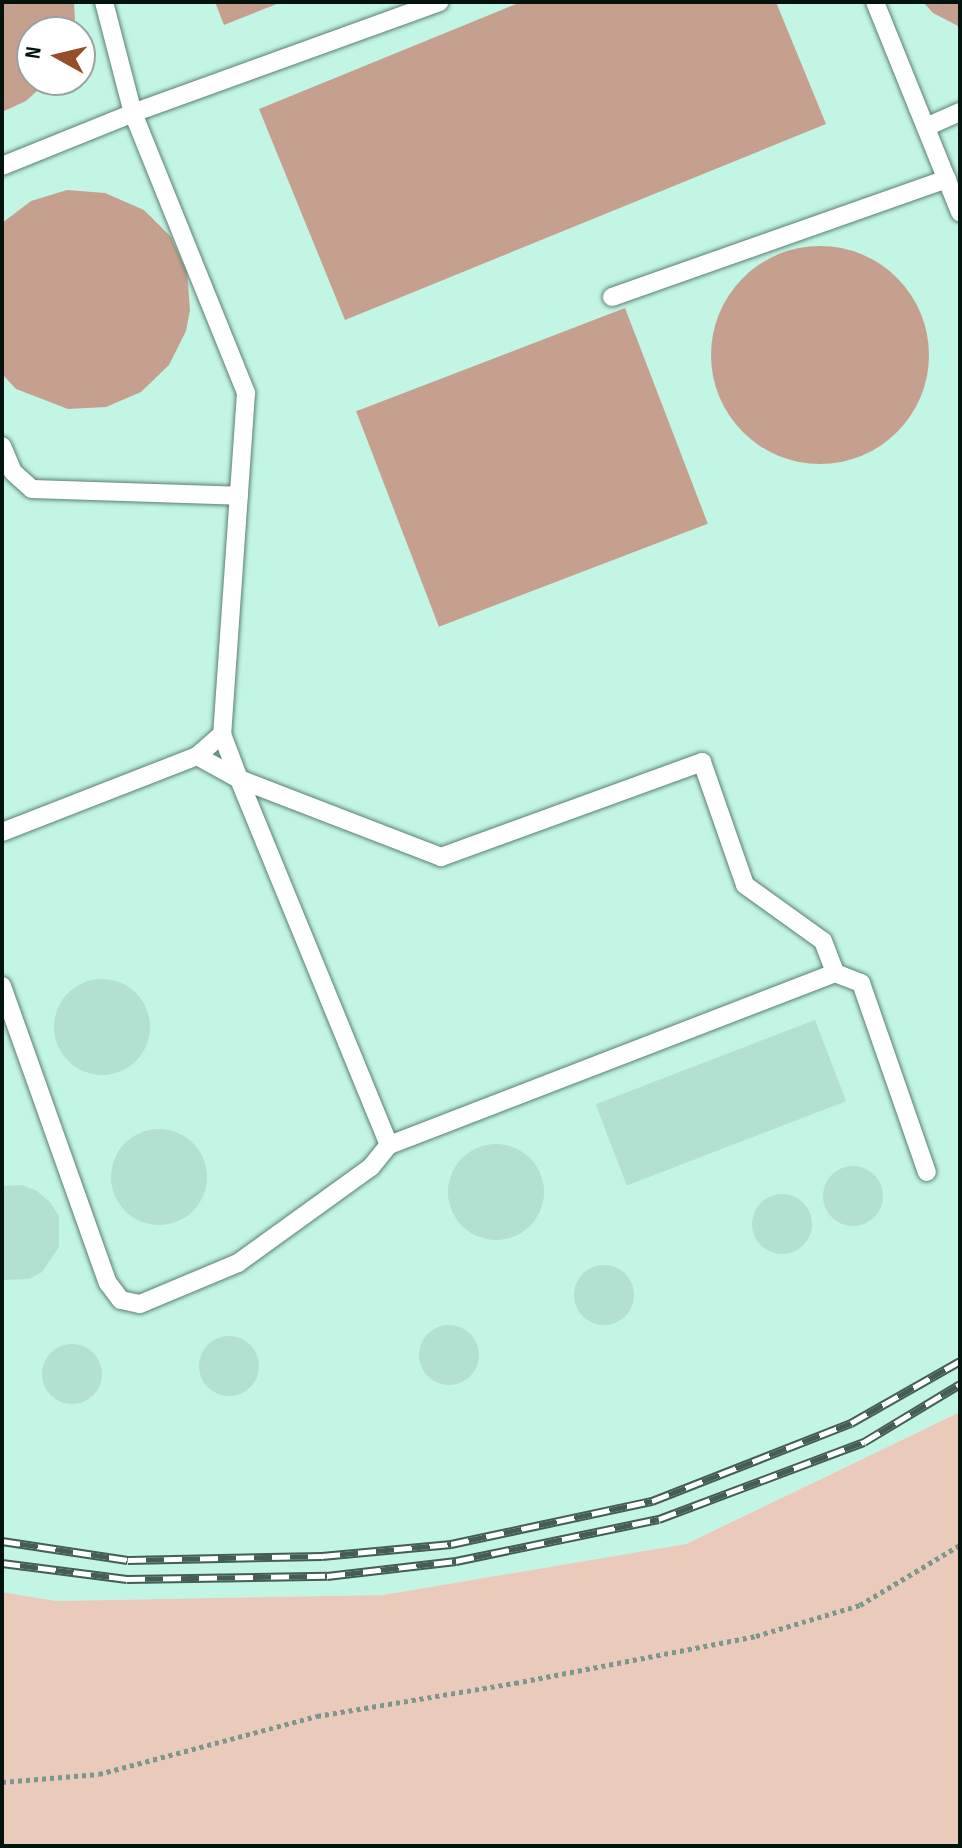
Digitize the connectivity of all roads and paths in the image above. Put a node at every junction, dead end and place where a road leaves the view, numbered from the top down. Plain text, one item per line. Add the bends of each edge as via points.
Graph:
1 (104, 2) edge
2 (440, 2) edge
3 (875, 2) edge
4 (960, 112) edge
5 (133, 113) junction
6 (926, 127) junction
7 (2, 166) edge
8 (947, 179) junction
9 (960, 212) edge
10 (612, 297) dead end
11 (2, 446) edge
12 (239, 496) junction
13 (222, 734) junction
14 (197, 756) junction
15 (239, 779) junction
16 (2, 832) edge
17 (835, 973) junction
18 (2, 986) edge
19 (389, 1145) junction
20 (927, 1172) dead end
21 (960, 1545) edge
22 (2, 1782) edge

1 - 5 lane
2 - 5 lane
3 - 6 lane
4 - 6 lane
5 - 7 lane
5 - 12 lane via 246,393
6 - 8 lane
8 - 9 lane
8 - 10 lane
11 - 12 lane via 13,472 32,489
12 - 13 lane
13 - 14 lane
13 - 15 lane
14 - 15 lane
14 - 16 lane
15 - 17 lane via 441,857 702,762 745,885 823,941
15 - 19 lane
17 - 19 lane
17 - 20 lane via 861,983
18 - 19 lane via 108,1283 121,1300 140,1304 238,1263 371,1167
21 - 22 path via 860,1605 756,1636 317,1716 99,1774

